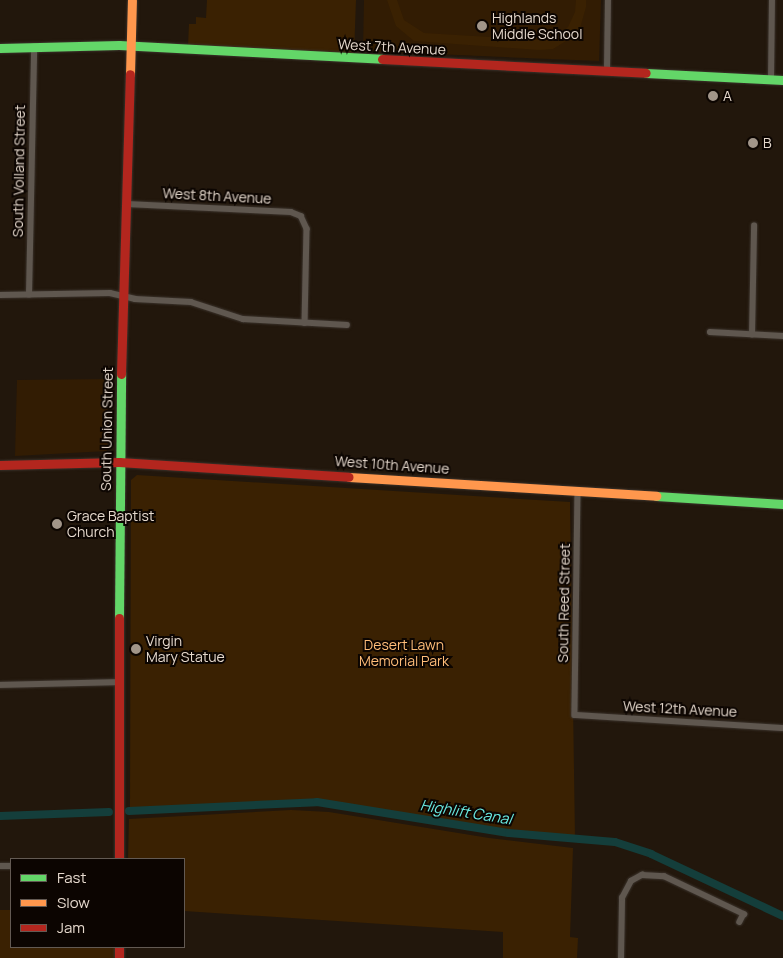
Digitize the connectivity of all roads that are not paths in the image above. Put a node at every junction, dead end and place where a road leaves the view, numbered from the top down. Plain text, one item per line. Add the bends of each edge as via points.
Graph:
1 (132, 0) edge
2 (608, 0) edge
3 (772, 0) edge
4 (130, 46) junction
5 (34, 47) junction
6 (0, 48) edge
7 (607, 70) junction
8 (771, 80) junction
9 (783, 80) edge
10 (126, 204) junction
11 (754, 226) dead end
12 (0, 295) edge
13 (29, 295) junction
14 (124, 296) junction
15 (305, 323) junction
16 (347, 325) dead end
17 (710, 332) dead end
18 (752, 334) junction
19 (783, 336) edge
20 (119, 462) junction
21 (0, 465) edge
22 (578, 491) junction
23 (783, 504) edge
24 (120, 682) junction
25 (0, 685) edge
26 (575, 716) joint
27 (783, 728) edge
28 (119, 858) edge
29 (740, 922) dead end
30 (621, 958) edge

1 - 4 main road, South Union Street
2 - 7 street
3 - 8 street
4 - 5 main road, West 7th Avenue
4 - 7 main road, West 7th Avenue
4 - 10 main road, South Union Street
5 - 6 main road, West 7th Avenue
5 - 13 street, South Volland Street
7 - 8 main road, West 7th Avenue
8 - 9 main road, West 7th Avenue
10 - 14 main road, South Union Street
10 - 15 street, West 8th Avenue via 291,212 304,218 307,229
11 - 18 street
12 - 13 street
13 - 14 street via 110,293
14 - 15 street via 191,302 243,319
14 - 20 main road, South Union Street
15 - 16 street
17 - 18 street
18 - 19 street
20 - 21 main road, West 10th Avenue
20 - 22 main road, West 10th Avenue
20 - 24 main road, South Union Street
22 - 23 main road, West 10th Avenue
22 - 26 street, South Reed Street
24 - 25 street
24 - 28 main road, South Union Street
26 - 27 street, West 12th Avenue
29 - 30 street via 744,914 664,876 642,875 631,881 622,898

